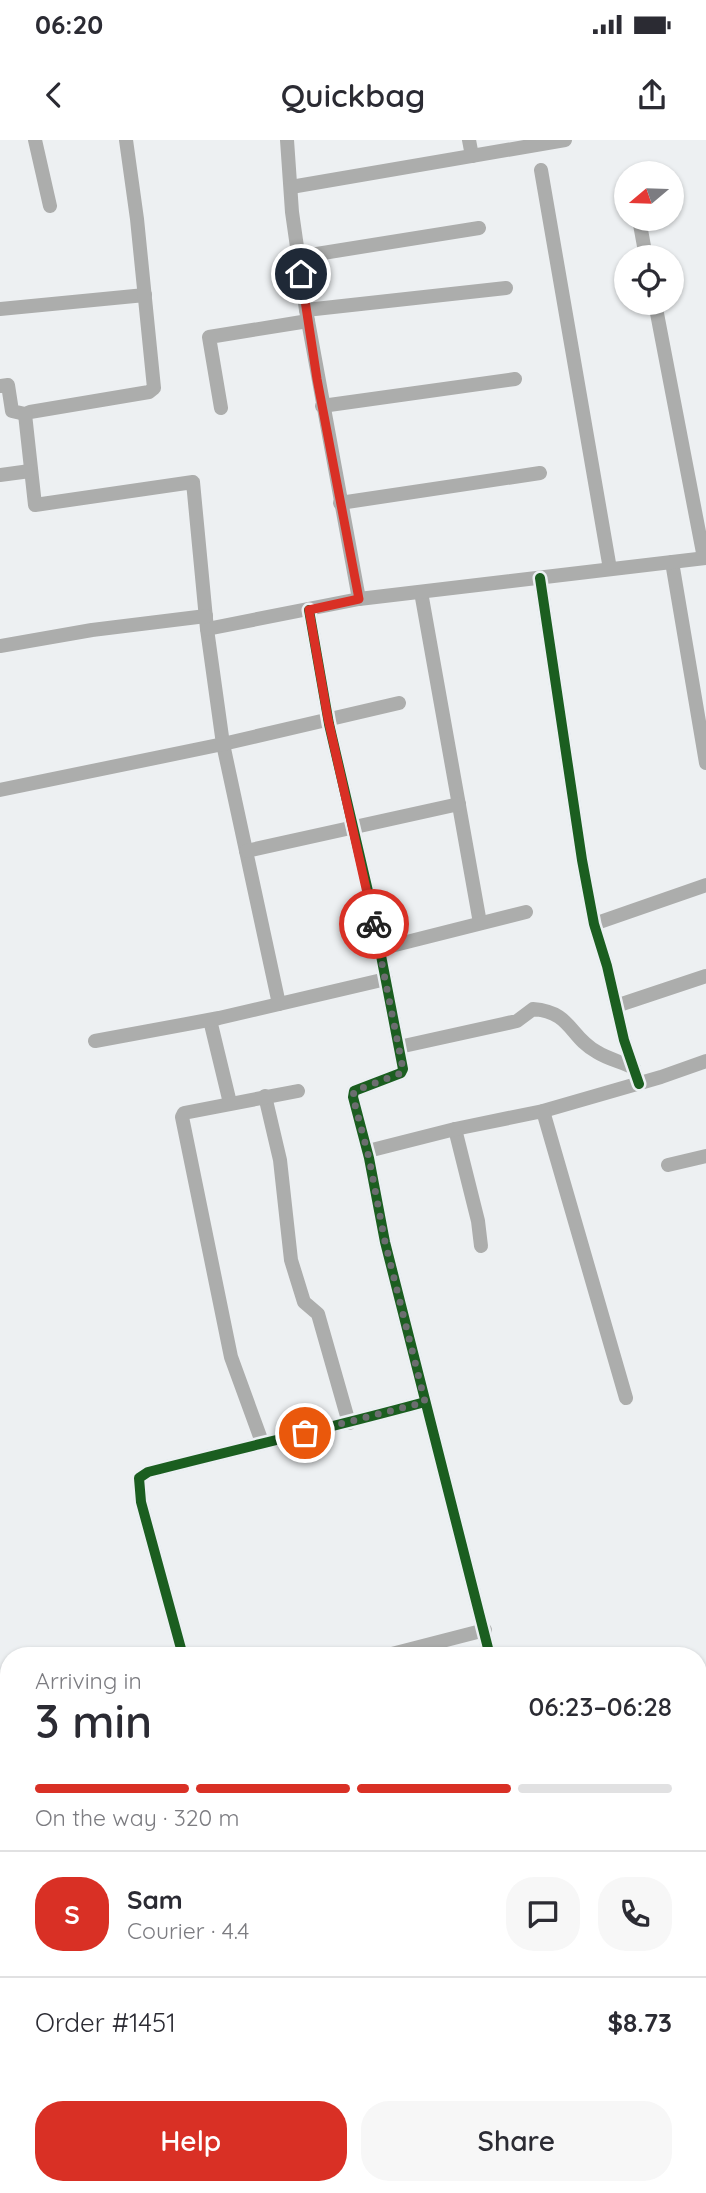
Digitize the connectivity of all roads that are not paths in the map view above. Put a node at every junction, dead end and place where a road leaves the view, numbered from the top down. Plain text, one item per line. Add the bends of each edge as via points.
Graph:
1 (35, 140) edge
2 (126, 140) edge
3 (287, 140) edge
4 (469, 140) edge
5 (565, 140) edge
6 (472, 156) junction
7 (541, 170) dead end
8 (291, 187) junction
9 (50, 206) dead end
10 (479, 228) dead end
11 (298, 257) junction
12 (506, 288) dead end
13 (145, 295) junction
14 (0, 309) edge
15 (657, 315) edge
16 (307, 316) junction
17 (515, 379) dead end
18 (0, 386) edge
19 (322, 406) junction
20 (221, 408) dead end
21 (25, 414) junction
22 (30, 471) junction
23 (540, 473) dead end
24 (0, 475) edge
25 (340, 503) junction
26 (705, 558) edge
27 (673, 562) junction
28 (610, 569) junction
29 (540, 578) junction
30 (421, 592) junction
31 (359, 599) junction
32 (309, 610) junction
33 (206, 623) junction
34 (0, 646) edge
35 (399, 703) dead end
36 (328, 719) junction
37 (223, 744) junction
38 (706, 763) edge
39 (0, 790) edge
40 (459, 804) junction
41 (353, 828) junction
42 (246, 851) junction
43 (706, 885) edge
44 (526, 912) dead end
45 (480, 923) junction
46 (594, 924) junction
47 (379, 949) junction
48 (706, 976) edge
49 (386, 979) junction
50 (279, 1004) junction
51 (616, 1006) junction
52 (210, 1020) junction
53 (95, 1041) dead end
54 (399, 1047) junction
55 (706, 1061) edge
56 (634, 1068) junction
57 (639, 1084) junction
58 (298, 1091) dead end
59 (265, 1096) junction
60 (230, 1103) junction
61 (543, 1111) junction
62 (455, 1129) junction
63 (368, 1151) junction
64 (706, 1156) edge
65 (668, 1165) dead end
66 (481, 1247) dead end
67 (626, 1398) dead end
68 (425, 1402) junction
69 (349, 1423) junction
70 (262, 1442) junction
71 (485, 1630) junction
72 (181, 1647) edge
73 (419, 1647) edge
74 (488, 1647) edge

1 - 9 street
2 - 13 street
3 - 8 street
4 - 6 street
5 - 6 street
6 - 8 street
7 - 28 street
8 - 11 street
10 - 11 street
11 - 16 street
12 - 16 street
13 - 14 street
13 - 21 street via 153,388 149,392
15 - 26 street
16 - 19 street
16 - 20 street via 209,337
17 - 19 street
18 - 21 street via 8,385 12,411
19 - 25 street
21 - 22 street
22 - 24 street
22 - 33 street via 35,505 193,482
23 - 25 street
25 - 31 street
26 - 27 street
27 - 28 street
27 - 38 street
28 - 29 street
29 - 30 street
29 - 46 street
30 - 31 street
30 - 40 street
31 - 32 street
32 - 33 street
32 - 36 street
33 - 34 street via 92,630
33 - 37 street
35 - 36 street
36 - 37 street
36 - 41 street
37 - 39 street
37 - 42 street
40 - 41 street
40 - 45 street
41 - 42 street
41 - 47 street
42 - 50 street
43 - 46 street
44 - 45 street
45 - 47 street
46 - 51 street
47 - 49 street
48 - 51 street
49 - 50 street
49 - 54 street
50 - 52 street
51 - 56 street
52 - 53 street
52 - 60 street
54 - 56 street via 517,1021 533,1009 547,1010 596,1052
54 - 63 street via 401,1073 354,1091
55 - 57 street
56 - 57 street
57 - 61 street
58 - 59 street
59 - 60 street
59 - 69 street via 280,1160 291,1260 304,1302 318,1314
60 - 70 street via 184,1113 182,1124 231,1357
61 - 62 street
61 - 67 street
62 - 63 street
62 - 66 street
63 - 68 street via 385,1242
64 - 65 street
68 - 69 street
68 - 71 street
69 - 70 street
70 - 72 street via 139,1478 141,1502
71 - 73 street
71 - 74 street

